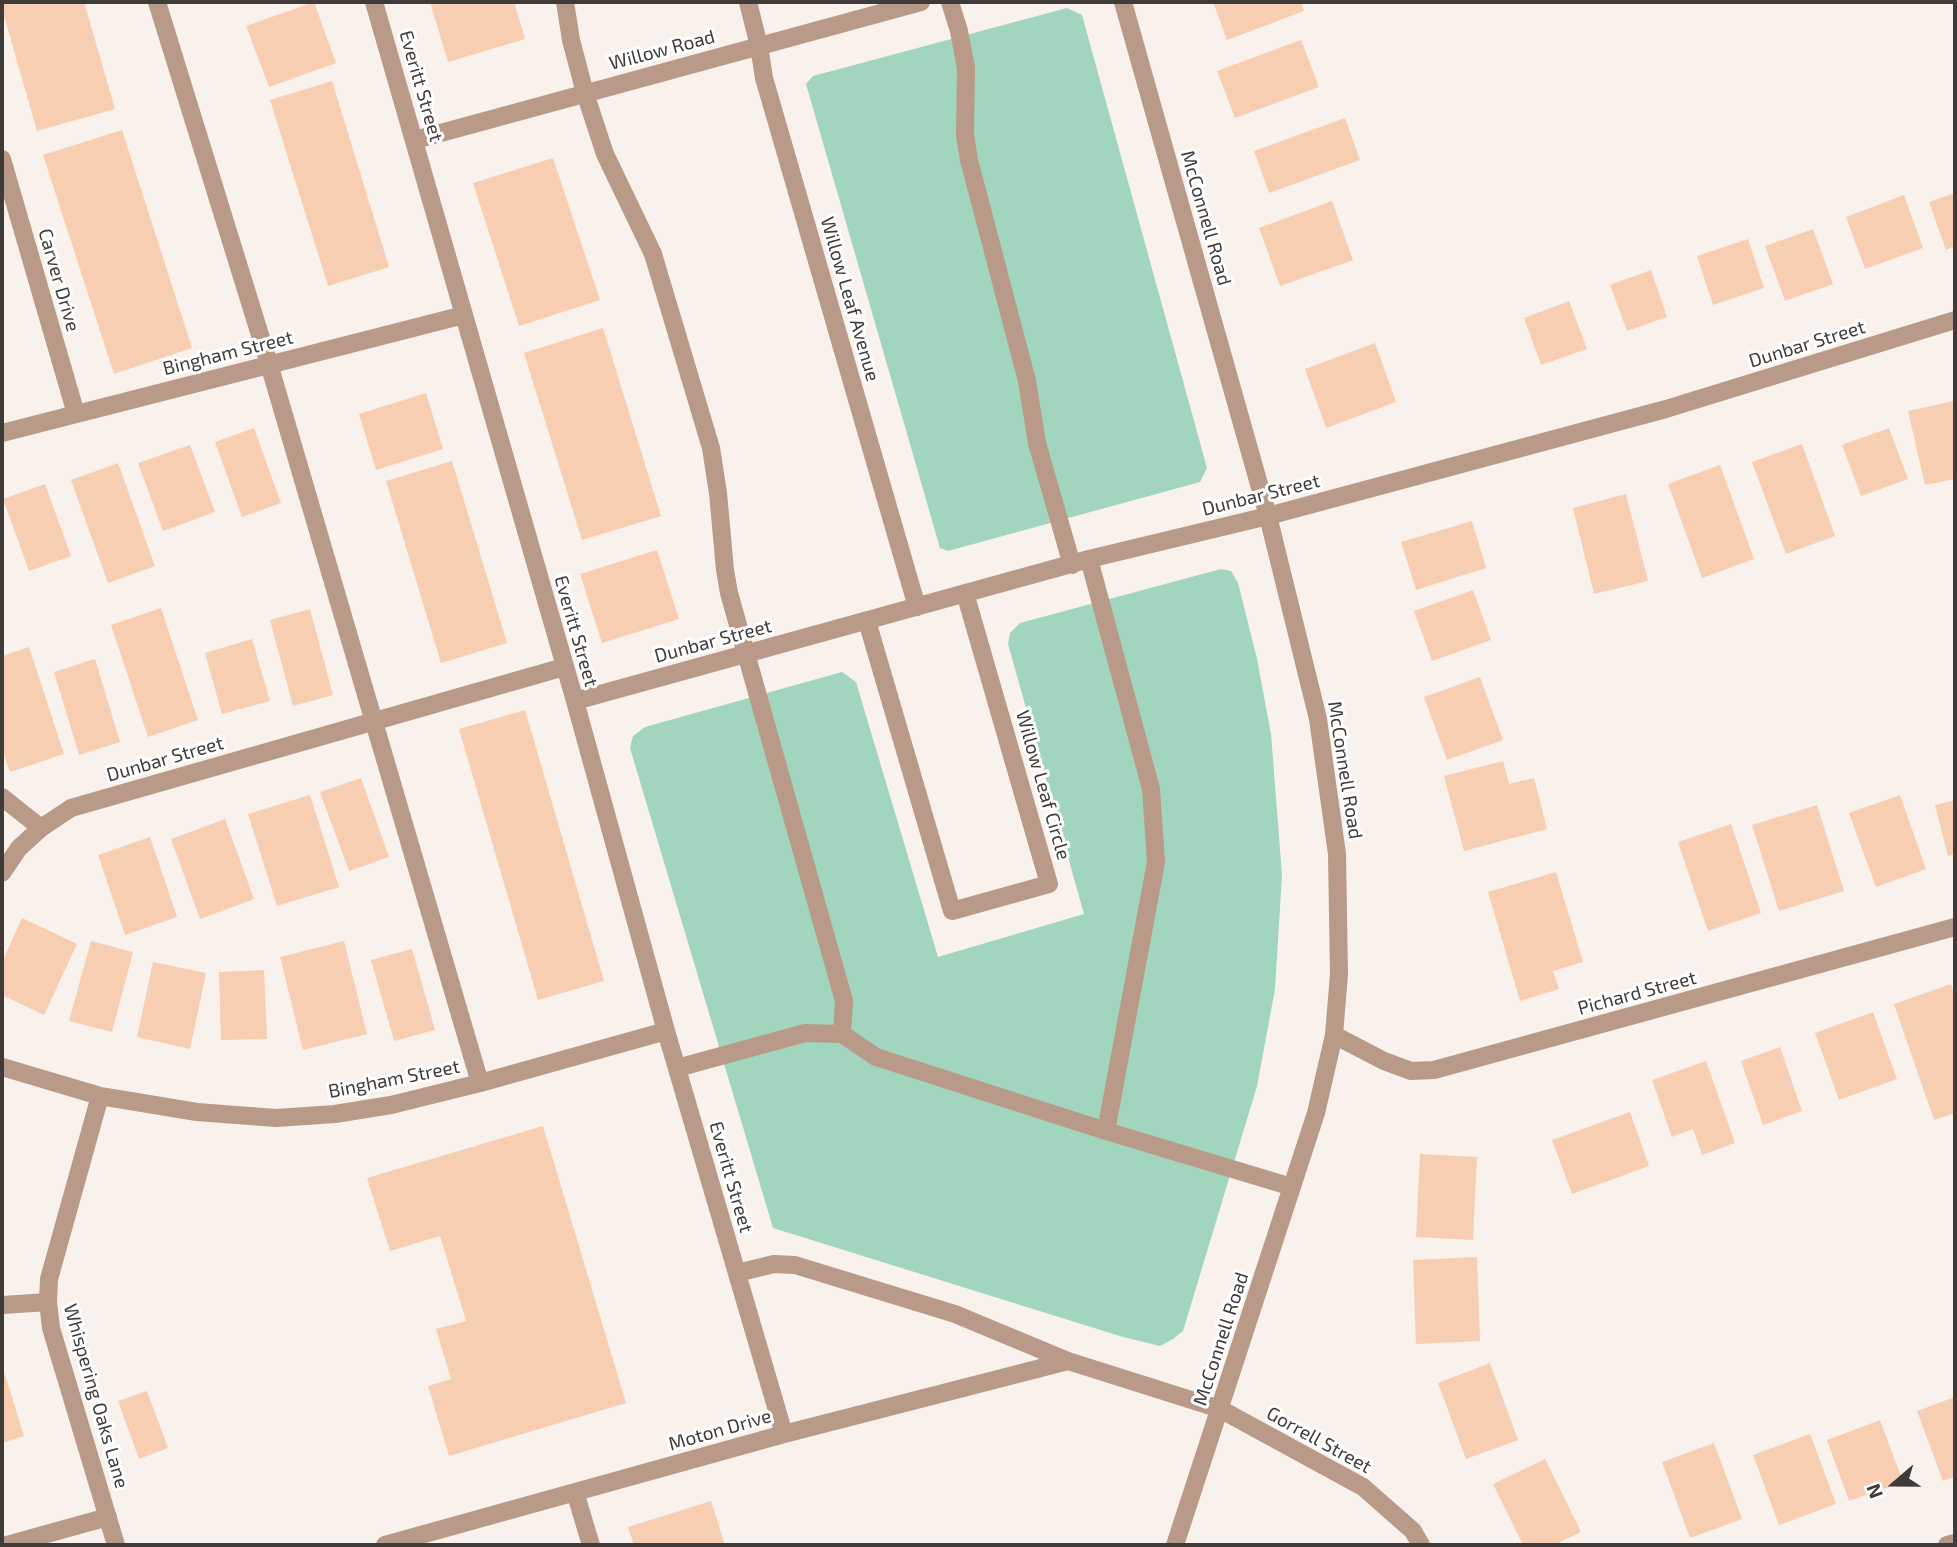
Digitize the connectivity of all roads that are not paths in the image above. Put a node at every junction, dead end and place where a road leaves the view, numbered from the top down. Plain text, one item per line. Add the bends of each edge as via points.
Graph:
1 (157, 2) edge
2 (374, 2) edge
3 (565, 2) edge
4 (748, 2) edge
5 (916, 2) edge
6 (950, 2) edge
7 (1123, 2) edge
8 (759, 46) junction
9 (585, 93) junction
10 (415, 140) junction
11 (3, 170) edge
12 (464, 315) junction
13 (1955, 320) edge
14 (269, 364) junction
15 (76, 414) junction
16 (2, 433) edge
17 (1268, 516) junction
18 (1081, 562) junction
19 (965, 593) junction
20 (917, 607) junction
21 (867, 621) junction
22 (746, 654) junction
23 (564, 667) junction
24 (575, 701) junction
25 (374, 722) junction
26 (2, 797) edge
27 (41, 828) junction
28 (2, 873) edge
29 (1955, 927) edge
30 (666, 1031) junction
31 (842, 1034) junction
32 (1334, 1035) junction
33 (2, 1067) edge
34 (677, 1068) junction
35 (480, 1083) junction
36 (100, 1096) junction
37 (1106, 1132) junction
38 (1292, 1187) junction
39 (737, 1273) junction
40 (48, 1302) junction
41 (2, 1306) edge
42 (1068, 1362) junction
43 (1220, 1409) junction
44 (784, 1434) junction
45 (576, 1492) junction
46 (108, 1517) junction
47 (1955, 1543) edge
48 (395, 1544) edge
49 (7, 1545) edge
50 (116, 1545) edge
51 (591, 1545) edge
52 (1175, 1545) edge
53 (1420, 1545) edge
54 (1947, 1545) edge

1 - 14 street
2 - 10 street, Everitt Street
3 - 9 street
4 - 8 street, Willow Leaf Avenue
5 - 8 street, Willow Road
6 - 18 street via 966,68 969,160 1027,381 1037,443
7 - 17 street, McConnell Road
8 - 9 street, Willow Road
8 - 20 street, Willow Leaf Avenue via 764,78
9 - 10 street, Willow Road
9 - 22 street via 605,154 653,254 707,435 718,492 724,570
10 - 12 street, Everitt Street
11 - 15 street, Carver Drive
12 - 14 street, Bingham Street
12 - 23 street, Everitt Street
13 - 17 street, Dunbar Street via 1666,409
14 - 15 street, Bingham Street
14 - 25 street
15 - 16 street, Bingham Street
17 - 18 street, Dunbar Street
17 - 32 street, McConnell Road via 1318,719 1337,855 1339,974
18 - 19 street, Dunbar Street
18 - 37 street via 1151,789 1156,862
19 - 20 street, Dunbar Street
19 - 21 street, Willow Leaf Circle via 1049,884 977,905 952,911
20 - 21 street, Dunbar Street
21 - 22 street, Dunbar Street
22 - 24 street, Dunbar Street
22 - 31 street via 844,1001
23 - 24 street, Everitt Street
23 - 25 street, Dunbar Street
24 - 30 street, Everitt Street
25 - 27 street, Dunbar Street via 71,808
25 - 35 street
26 - 27 street
27 - 28 street, Dunbar Street via 19,848
29 - 32 street, Pichard Street via 1434,1070 1411,1071
30 - 34 street, Everitt Street
30 - 35 street, Bingham Street
31 - 34 street via 805,1033
31 - 37 street via 876,1056
32 - 38 street, McConnell Road
33 - 36 street, Bingham Street
34 - 39 street, Everitt Street
35 - 36 street, Bingham Street via 391,1105 276,1118 197,1112
36 - 40 street, Whispering Oaks Lane via 49,1279
37 - 38 street
38 - 43 street, McConnell Road
39 - 42 street via 774,1264 795,1265 955,1314
39 - 44 street, Everitt Street
40 - 41 street
40 - 46 street, Whispering Oaks Lane via 51,1328
42 - 43 street
42 - 44 street, Moton Drive
43 - 52 street, McConnell Road
43 - 53 street, Gorrell Street via 1363,1487 1413,1531
44 - 45 street, Moton Drive
45 - 48 street, Moton Drive
45 - 51 street
46 - 49 street
46 - 50 street, Whispering Oaks Lane
47 - 54 street

